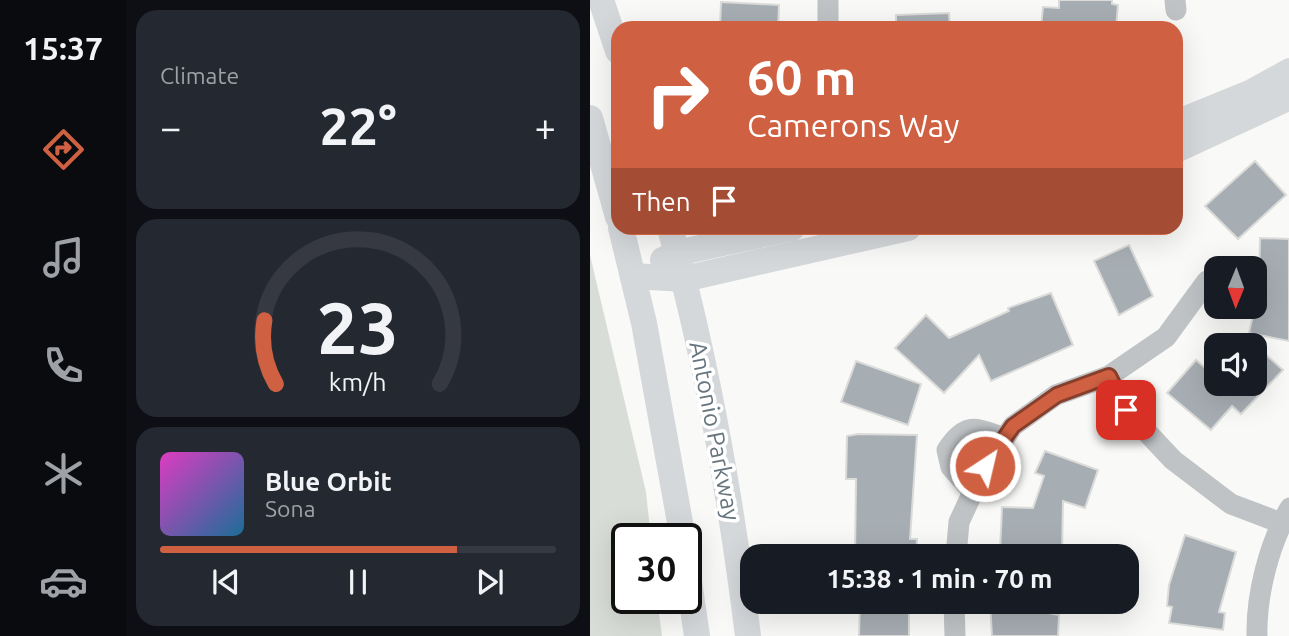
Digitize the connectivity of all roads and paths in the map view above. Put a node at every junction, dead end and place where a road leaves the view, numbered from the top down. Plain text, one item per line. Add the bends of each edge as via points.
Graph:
1 (601, 0) edge
2 (828, 0) edge
3 (828, 21) edge
4 (611, 30) edge
5 (1289, 72) edge
6 (1289, 97) edge
7 (590, 118) edge
8 (1183, 119) edge
9 (1183, 147) edge
10 (611, 192) edge
11 (623, 235) edge
12 (723, 235) edge
13 (877, 235) edge
14 (674, 240) edge
15 (633, 276) junction
16 (684, 279) junction
17 (1204, 286) edge
18 (1109, 376) junction
19 (1005, 438) junction
20 (973, 492) junction
21 (1285, 516) edge
22 (680, 523) edge
23 (957, 544) edge
24 (694, 614) edge
25 (954, 614) edge
26 (697, 636) edge
27 (748, 636) edge
28 (955, 636) edge
29 (1257, 636) edge

1 - 4 main road
2 - 3 street
5 - 8 main road
6 - 9 main road
7 - 10 main road
11 - 15 main road, Antonio Parkway
12 - 14 main road
13 - 16 main road
14 - 15 main road
14 - 16 main road, Antonio Parkway
15 - 16 main road
15 - 22 main road, Antonio Parkway
16 - 27 main road, Antonio Parkway via 720,447
17 - 18 street via 1166,337
18 - 19 street via 1057,395 1013,426
18 - 21 street via 1126,410 1173,460 1231,504
19 - 20 street
19 - 20 street via 973,428 958,433 947,450 951,467
20 - 23 street via 959,522
21 - 29 street via 1256,611
24 - 26 main road
25 - 28 street

